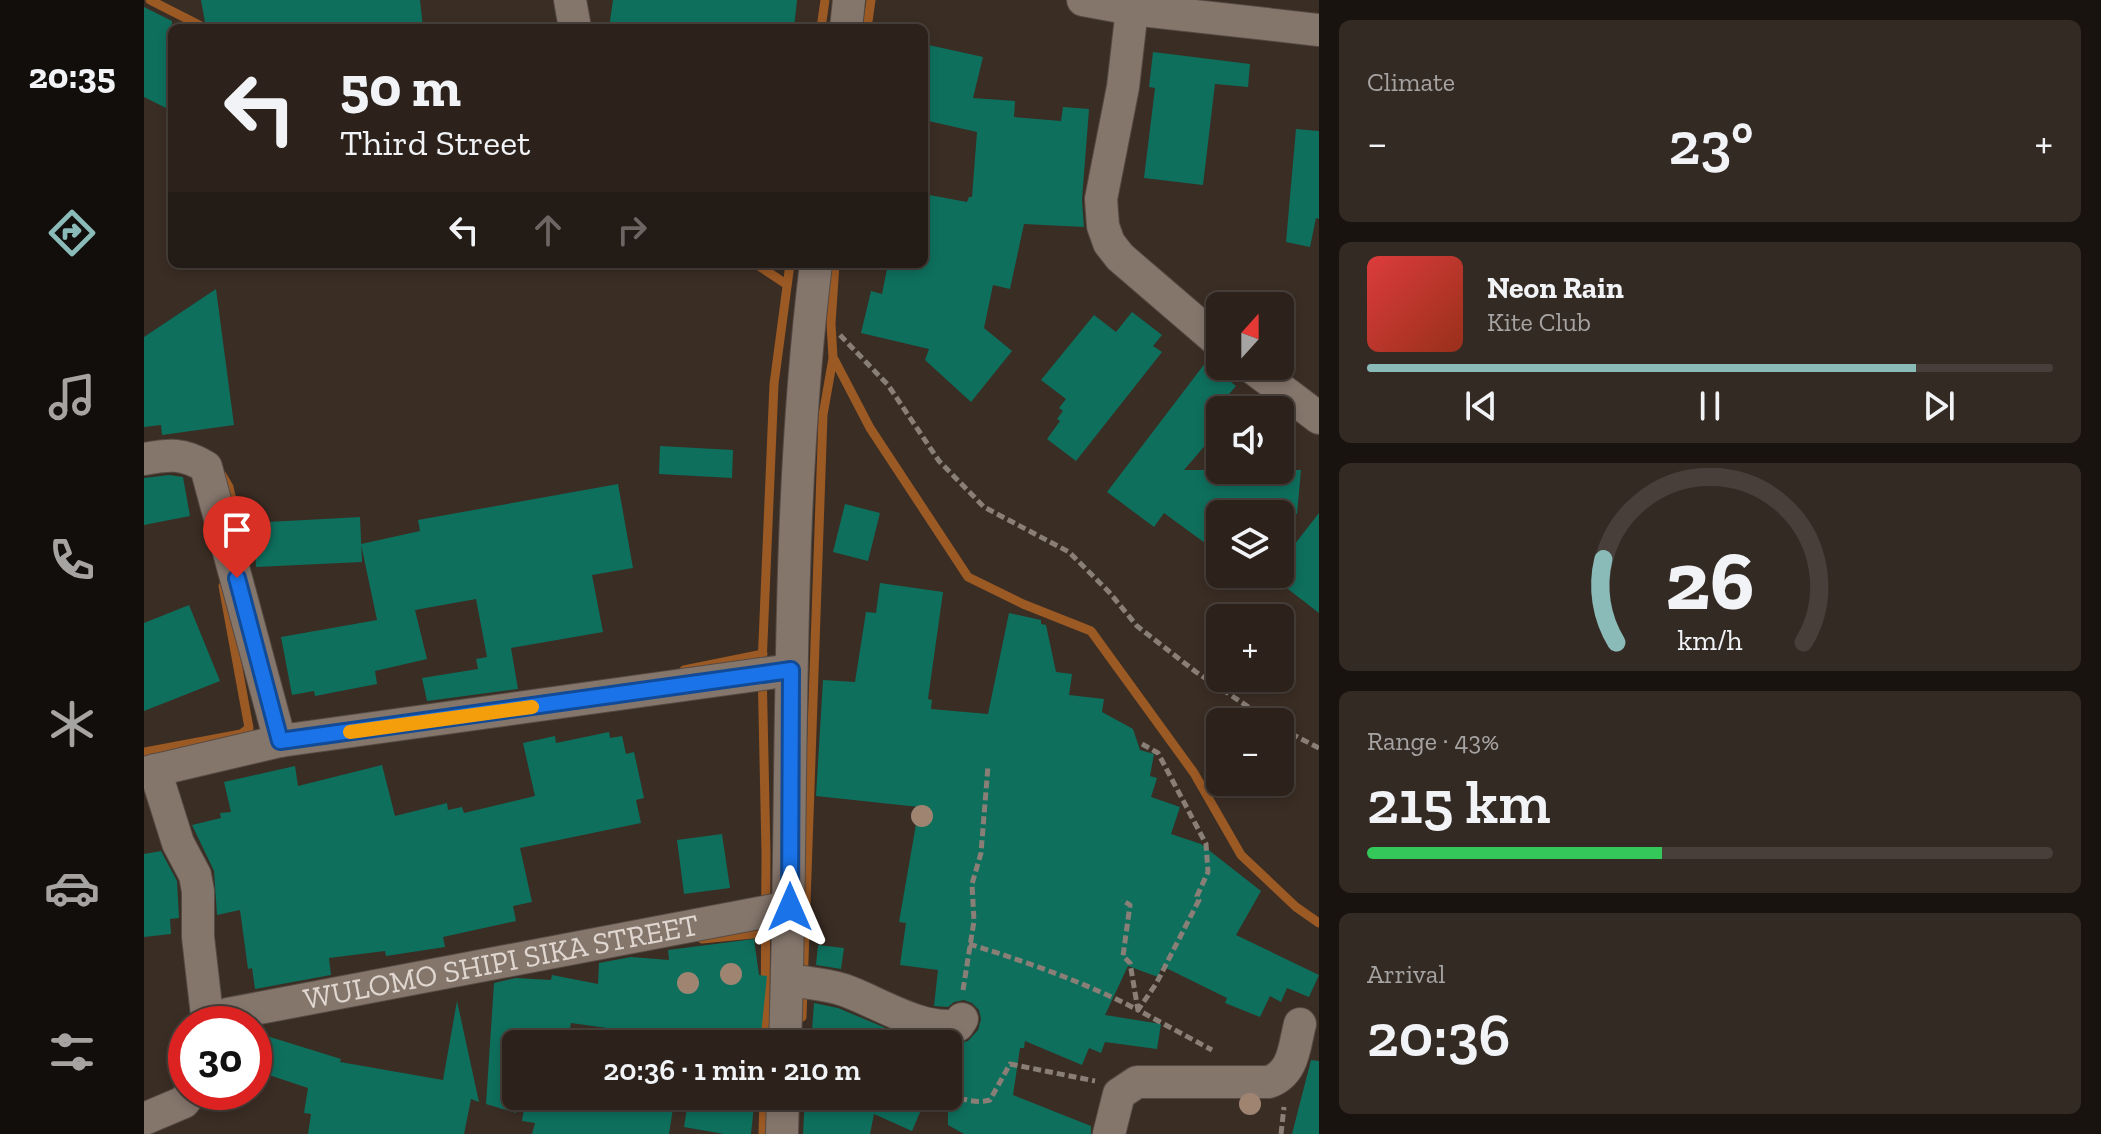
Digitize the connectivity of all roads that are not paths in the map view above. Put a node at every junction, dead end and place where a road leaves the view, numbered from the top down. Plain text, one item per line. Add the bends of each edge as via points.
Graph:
1 (570, 0) edge
2 (849, 0) edge
3 (1083, 0) edge
4 (1132, 9) junction
5 (574, 24) edge
6 (846, 24) edge
7 (1319, 30) edge
8 (816, 268) edge
9 (1206, 331) edge
10 (1269, 380) edge
11 (1319, 418) edge
12 (144, 459) edge
13 (791, 670) junction
14 (280, 741) junction
15 (149, 772) edge
16 (790, 907) junction
17 (788, 980) junction
18 (208, 1006) edge
19 (270, 1006) edge
20 (962, 1019) road end
21 (1300, 1024) dead end
22 (786, 1030) edge
23 (168, 1109) edge
24 (783, 1110) edge
25 (144, 1119) edge
26 (782, 1134) edge
27 (1109, 1134) edge

1 - 5 street
2 - 6 street
3 - 4 street
4 - 7 street
4 - 9 street via 1101,199 1103,226 1120,257
8 - 13 street via 802,398
10 - 11 street
12 - 14 street via 174,454 206,467
13 - 14 street
13 - 16 street
14 - 15 street
15 - 18 street via 195,875
16 - 17 street
16 - 19 street, WULOMO SHIPI SIKA STREET
17 - 20 street via 846,991 930,1025 958,1025
17 - 22 street
21 - 27 street via 1288,1070 1279,1078 1137,1082 1119,1094
23 - 25 street
24 - 26 street

